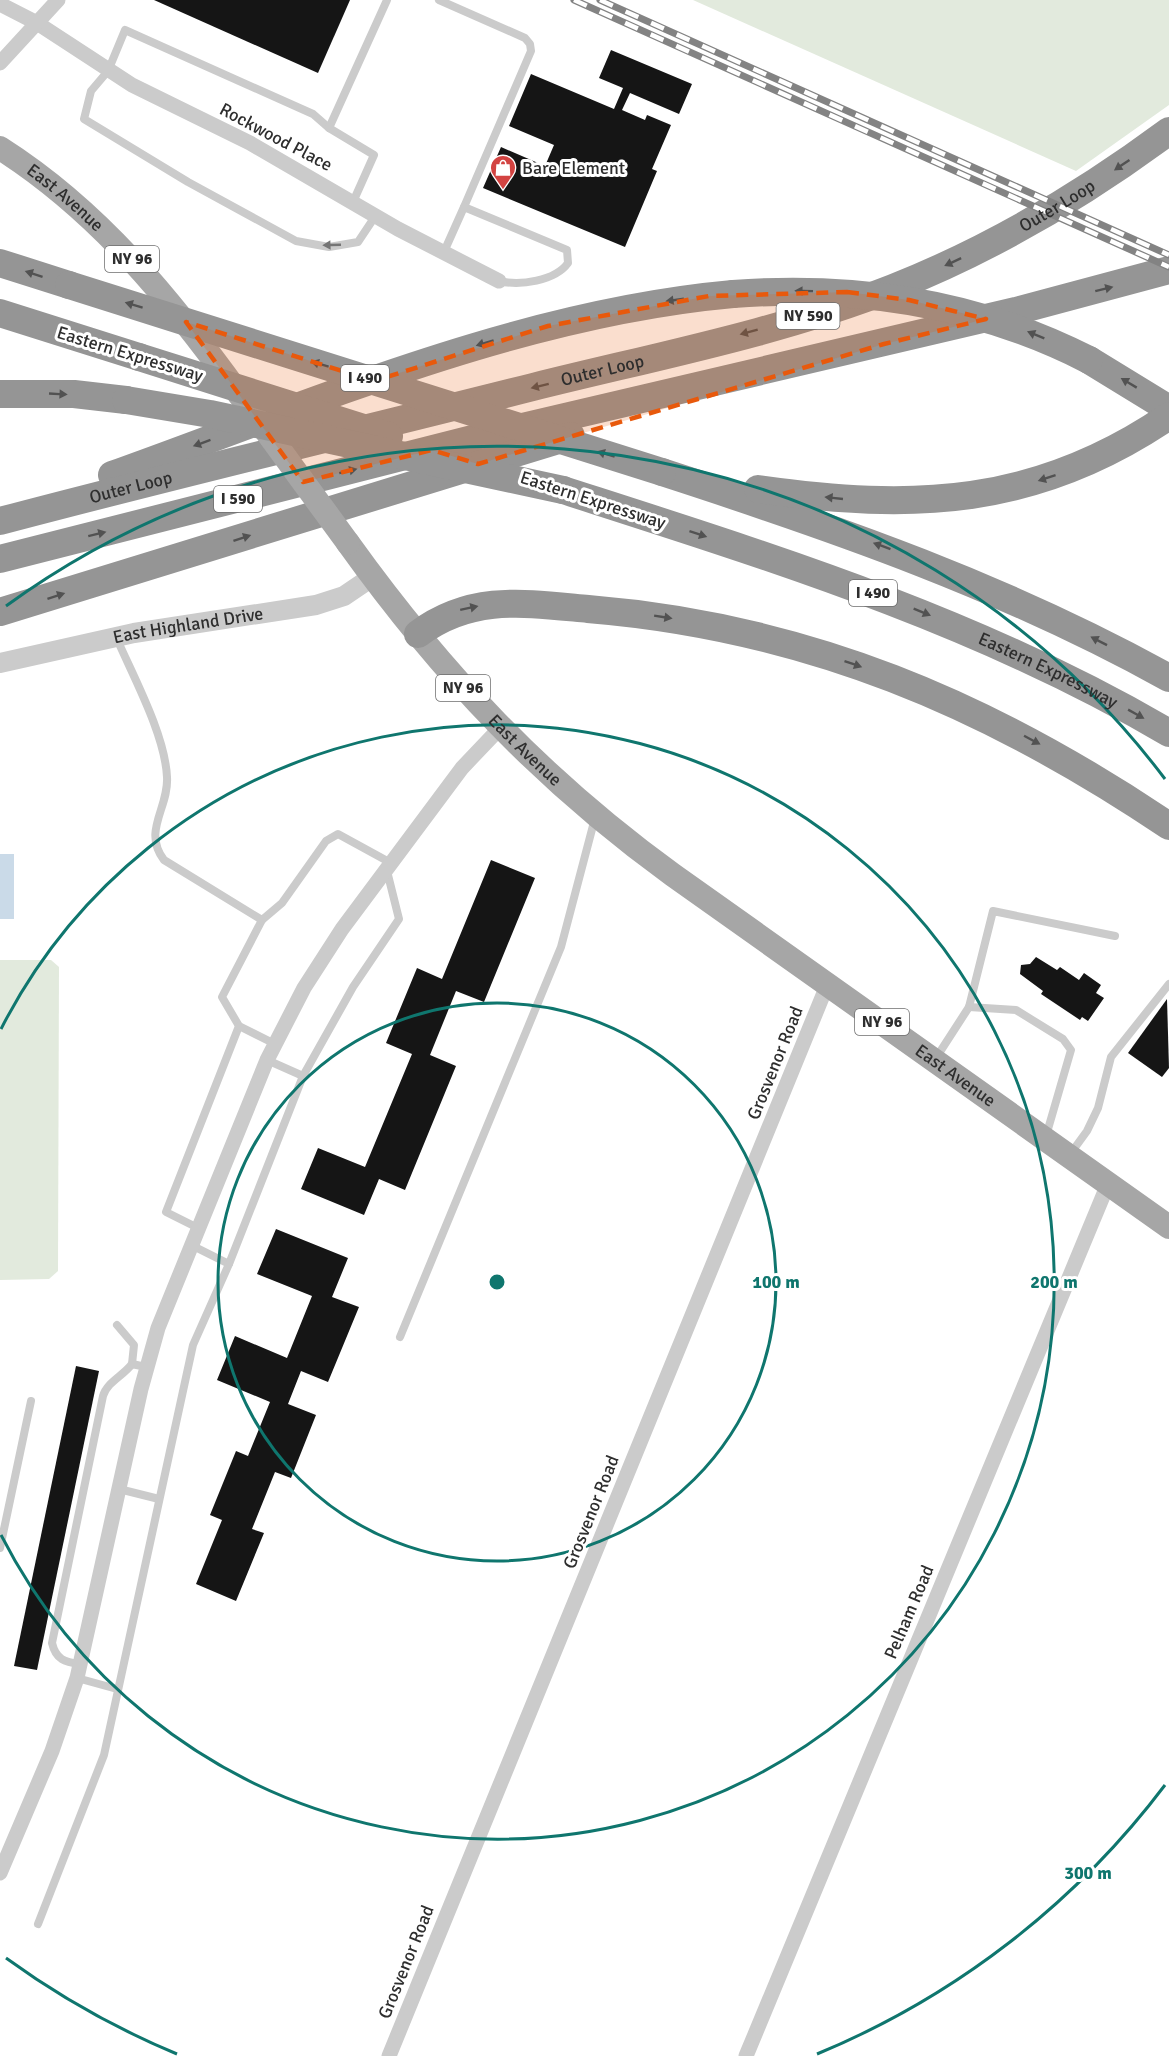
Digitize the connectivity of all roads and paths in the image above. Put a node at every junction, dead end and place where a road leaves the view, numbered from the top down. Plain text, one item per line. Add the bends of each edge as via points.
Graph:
1 (58, 0) edge
2 (387, 0) edge
3 (439, 0) edge
4 (0, 4) edge
5 (37, 23) junction
6 (0, 63) edge
7 (108, 70) junction
8 (329, 128) junction
9 (1169, 130) edge
10 (0, 148) edge
11 (353, 202) junction
12 (464, 207) junction
13 (376, 216) junction
14 (443, 254) junction
15 (0, 263) edge
16 (1169, 270) edge
17 (499, 281) joint
18 (0, 314) edge
19 (884, 344) junction
20 (0, 394) edge
21 (1169, 409) edge
22 (1169, 416) edge
23 (413, 418) joint
24 (476, 438) joint
25 (662, 472) junction
26 (563, 490) junction
27 (0, 515) edge
28 (0, 520) edge
29 (0, 559) edge
30 (372, 577) junction
31 (0, 612) edge
32 (418, 634) junction
33 (116, 637) junction
34 (0, 663) edge
35 (1169, 678) edge
36 (500, 728) junction
37 (1169, 733) edge
38 (596, 817) junction
39 (1169, 826) edge
40 (389, 866) junction
41 (262, 920) junction
42 (1115, 936) dead end
43 (828, 984) junction
44 (1169, 984) edge
45 (969, 1007) junction
46 (239, 1026) junction
47 (275, 1044) junction
48 (267, 1060) junction
49 (935, 1060) junction
50 (303, 1076) junction
51 (1045, 1138) junction
52 (1069, 1156) junction
53 (1108, 1184) junction
54 (1169, 1227) edge
55 (198, 1228) junction
56 (191, 1245) junction
57 (229, 1264) junction
58 (117, 1325) dead end
59 (400, 1337) dead end
60 (139, 1365) junction
61 (31, 1401) dead end
62 (119, 1489) junction
63 (159, 1499) junction
64 (0, 1548) edge
65 (79, 1671) junction
66 (117, 1689) junction
67 (0, 1873) edge
68 (38, 1924) dead end
69 (389, 2056) edge
70 (746, 2056) edge

1 - 5 street
2 - 8 lane
3 - 12 lane via 525,38 531,51
4 - 5 street, Rockwood Place
5 - 6 street
5 - 7 street, Rockwood Place
7 - 8 lane via 125,30 313,114
7 - 11 street, Rockwood Place via 132,86 250,143
13 -> 7 lane via 358,242 329,247 296,241 84,120 91,91
8 - 11 lane via 374,155
9 -> 23 highway, Outer Loop / NY 590 via 1043,215 954,262 892,288 771,326
10 - 30 main road, East Avenue / NY 96, bridge via 56,188 109,234 180,314
11 - 13 street, Rockwood Place
12 - 14 lane
12 - 17 lane via 567,250 568,264 560,274 512,284
13 - 14 street, Rockwood Place
14 - 17 street, Rockwood Place
25 -> 15 highway, I 490, bridge
19 -> 16 highway, Outer Loop / NY 590
18 - 26 highway, Eastern Expressway / I 490, bridge
19 - 24 highway, Outer Loop / NY 590
31 -> 19 highway via 428,479
20 -> 26 highway, bridge via 74,394 210,414
21 -> 27 highway, bridge via 1089,360 1012,327 909,300 830,291 733,294 618,310 466,349
22 -> 25 highway via 1101,456 1026,484 960,498 863,501
23 - 28 highway, Outer Loop / I 590
29 -> 24 highway, Outer Loop / I 590
35 -> 25 highway, I 490 via 1032,608 908,555
26 -> 37 highway, Eastern Expressway / I 490 via 795,565 922,612 1047,667
30 - 32 main road, East Avenue / NY 96
30 - 33 street, East Highland Drive via 344,596 316,605
32 - 36 main road, East Avenue / NY 96
32 -> 39 highway via 464,608 515,605 652,616 793,645 887,676 997,723 1062,757
33 - 34 street, East Highland Drive
33 - 41 lane via 166,756 168,781 155,848 164,860
36 - 38 main road, East Avenue / NY 96
36 - 40 street via 462,768
38 - 43 main road, East Avenue / NY 96
38 - 59 lane via 561,947
40 - 41 lane via 338,834 326,841 282,903
40 - 47 street via 322,958
40 - 50 lane via 399,919 353,987
41 - 46 lane via 222,997
42 - 45 lane via 993,911
43 - 49 main road, East Avenue / NY 96
43 - 69 street, Grosvenor Road
44 - 52 lane via 1112,1057 1098,1108
45 - 49 lane
45 - 51 lane via 1016,1010 1063,1039 1071,1050
46 - 47 lane
46 - 55 lane via 166,1212
47 - 48 street
48 - 50 lane
48 - 55 street
49 - 51 main road, East Avenue / NY 96
50 - 57 lane
51 - 52 main road, East Avenue / NY 96
52 - 53 main road, East Avenue / NY 96
53 - 54 main road, East Avenue / NY 96
53 - 70 street, Pelham Road
55 - 56 street
56 - 57 lane
56 - 60 street
57 - 63 lane via 193,1346
58 - 60 lane via 134,1346
60 - 62 street
60 - 65 lane via 109,1385 103,1396 52,1643 62,1661
61 - 64 lane
62 - 63 lane
62 - 65 street
63 - 66 lane
65 - 66 lane
65 - 67 street via 52,1751
66 - 68 lane via 104,1755

